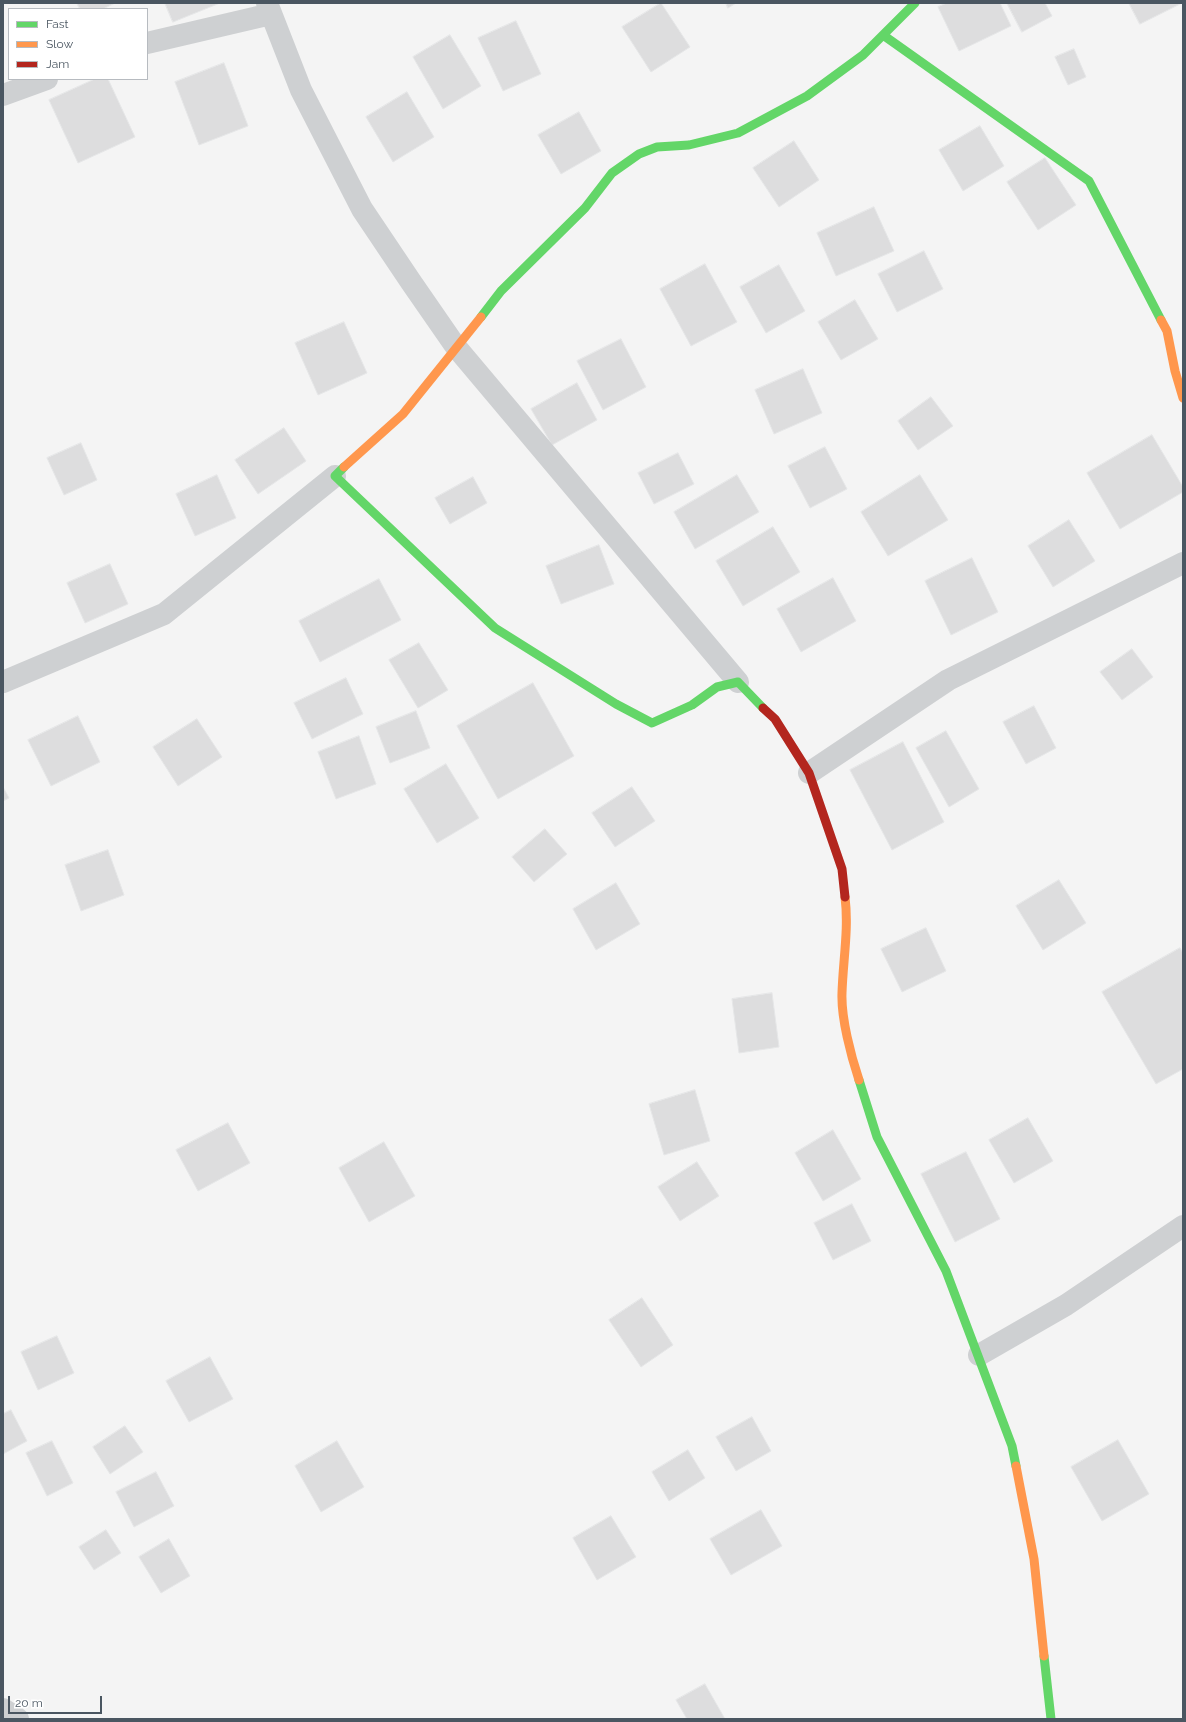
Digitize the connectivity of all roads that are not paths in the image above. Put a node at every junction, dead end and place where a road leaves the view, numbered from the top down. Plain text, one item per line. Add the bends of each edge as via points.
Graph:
1 (915, 3) edge
2 (269, 8) edge
3 (883, 35) junction
4 (148, 43) edge
5 (44, 80) edge
6 (3, 95) edge
7 (456, 347) junction
8 (1183, 398) edge
9 (334, 476) junction
10 (1183, 563) edge
11 (3, 682) edge
12 (738, 682) junction
13 (809, 773) junction
14 (1183, 1226) edge
15 (979, 1355) junction
16 (3, 1709) edge
17 (18, 1719) edge
18 (1051, 1719) edge

1 - 3 street
2 - 4 street
2 - 7 street via 301,90 362,209
3 - 7 street via 863,55 807,96 738,133 689,145 657,147 639,154 612,173 584,208 501,291
3 - 8 street via 1089,181 1167,331
5 - 6 street
7 - 9 street via 403,414
7 - 12 street
9 - 11 street via 164,614
9 - 12 street via 495,628 616,704 652,723 692,704 717,687
10 - 13 street via 948,680
12 - 13 street via 754,701 775,718
13 - 15 street via 842,869 848,920 842,994 850,1053 877,1137 946,1271
14 - 15 street via 1066,1305
15 - 18 street via 1012,1446 1034,1559
16 - 17 street

